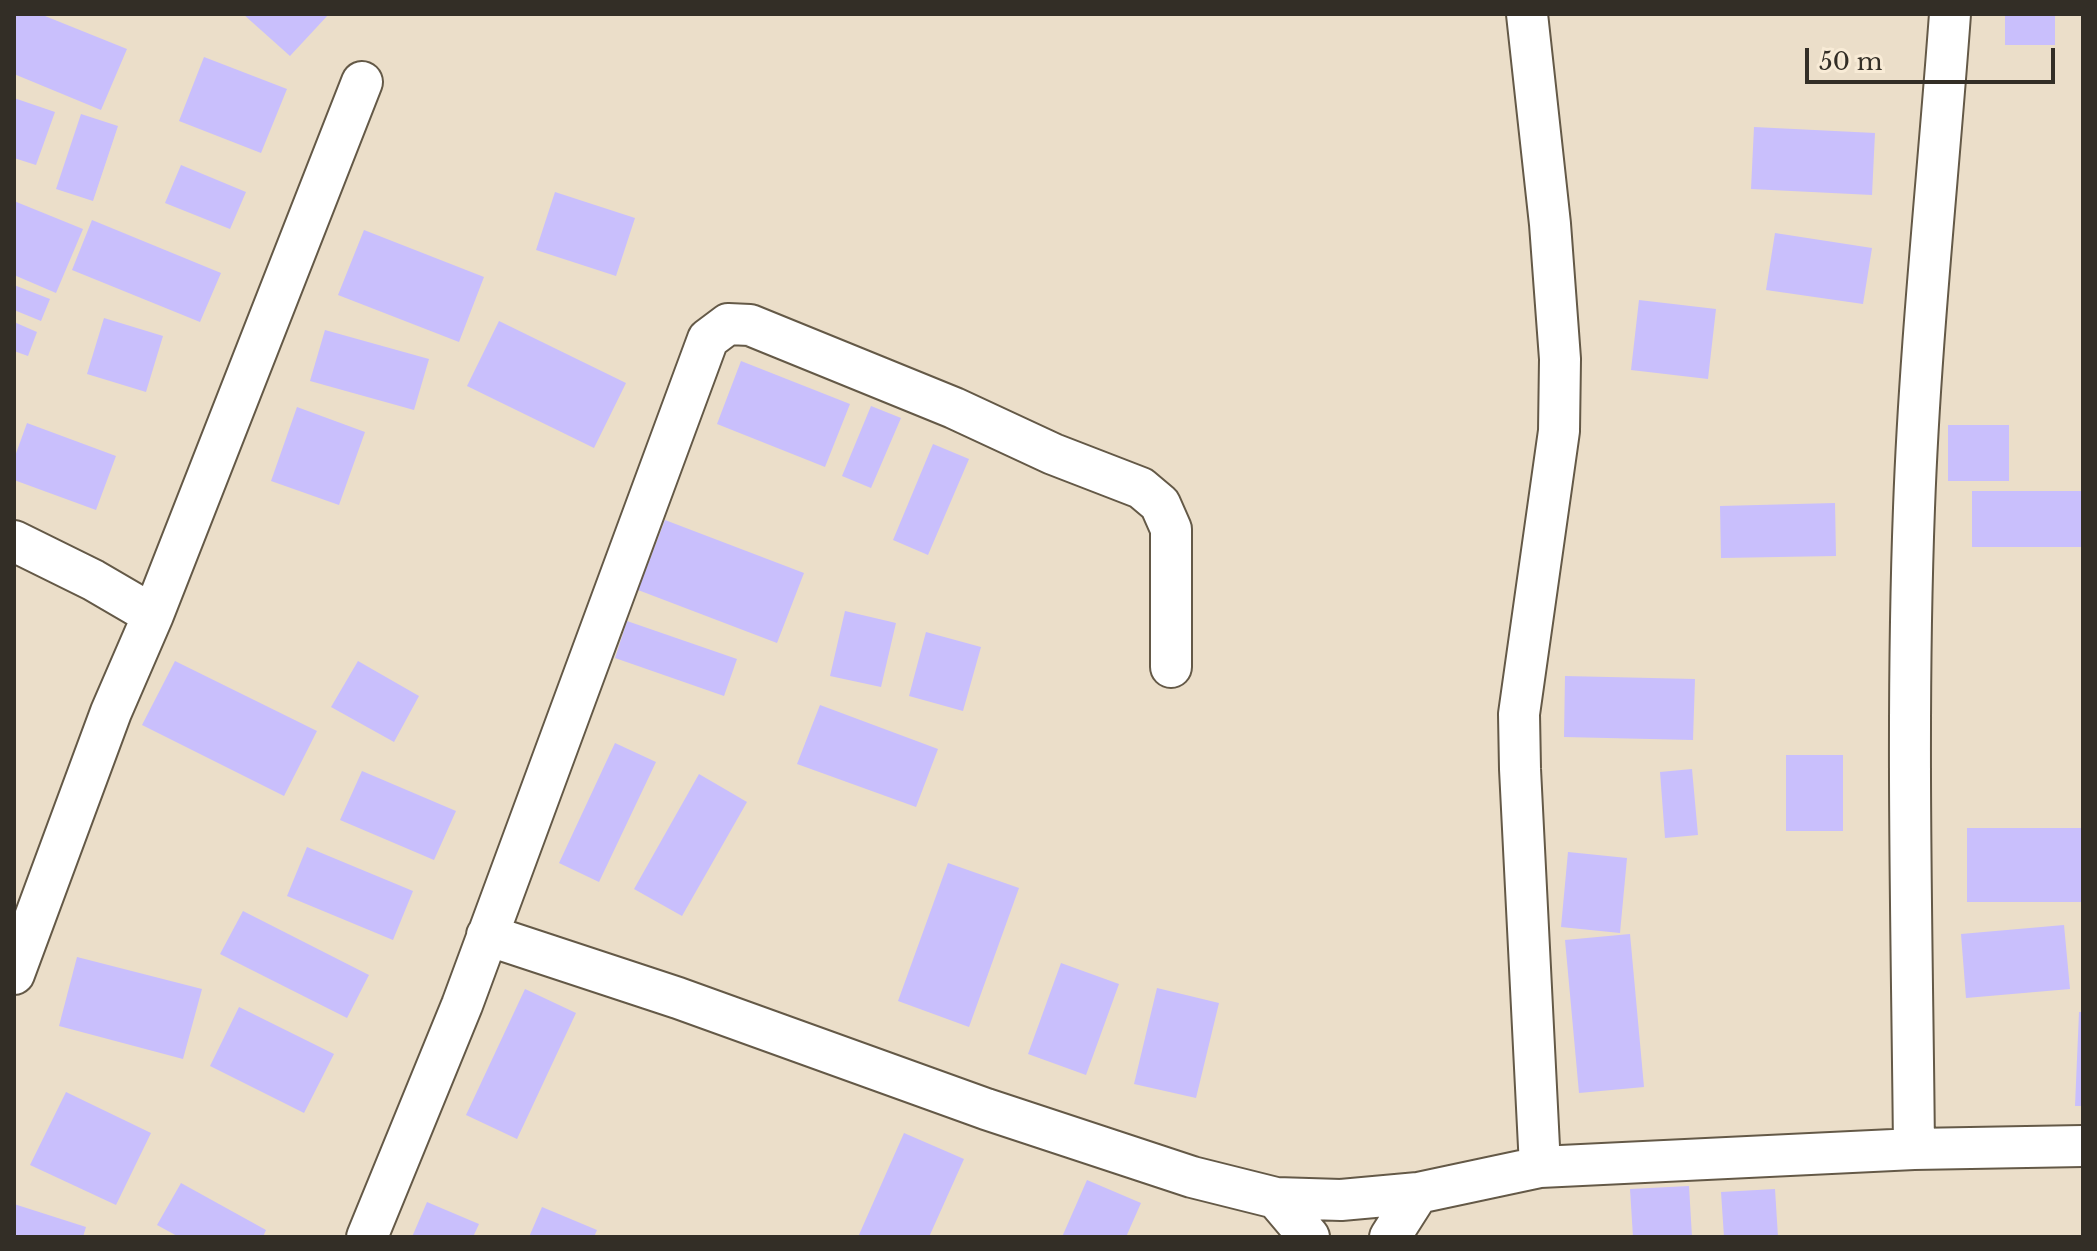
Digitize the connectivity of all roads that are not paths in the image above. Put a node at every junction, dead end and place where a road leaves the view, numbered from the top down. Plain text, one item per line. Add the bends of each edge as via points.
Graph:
1 (1527, 14) edge
2 (1950, 14) edge
3 (362, 82) dead end
4 (14, 541) edge
5 (153, 615) junction
6 (1171, 667) dead end
7 (487, 935) junction
8 (14, 974) edge
9 (2083, 1146) edge
10 (1914, 1149) junction
11 (1540, 1167) junction
12 (1418, 1193) junction
13 (1276, 1198) junction
14 (367, 1237) edge
15 (1309, 1237) edge
16 (1390, 1237) edge

1 - 11 street via 1560,359 1559,431 1519,714
2 - 10 street via 1924,312 1914,509
3 - 5 street
4 - 5 street
5 - 8 street via 111,712
6 - 7 street via 1171,529 1160,504 1141,488 750,325 728,324 708,339
7 - 13 street via 986,1109 1192,1177
7 - 14 street
9 - 10 street
10 - 11 street
11 - 12 street
12 - 13 street via 1341,1200
12 - 16 street
13 - 15 street

